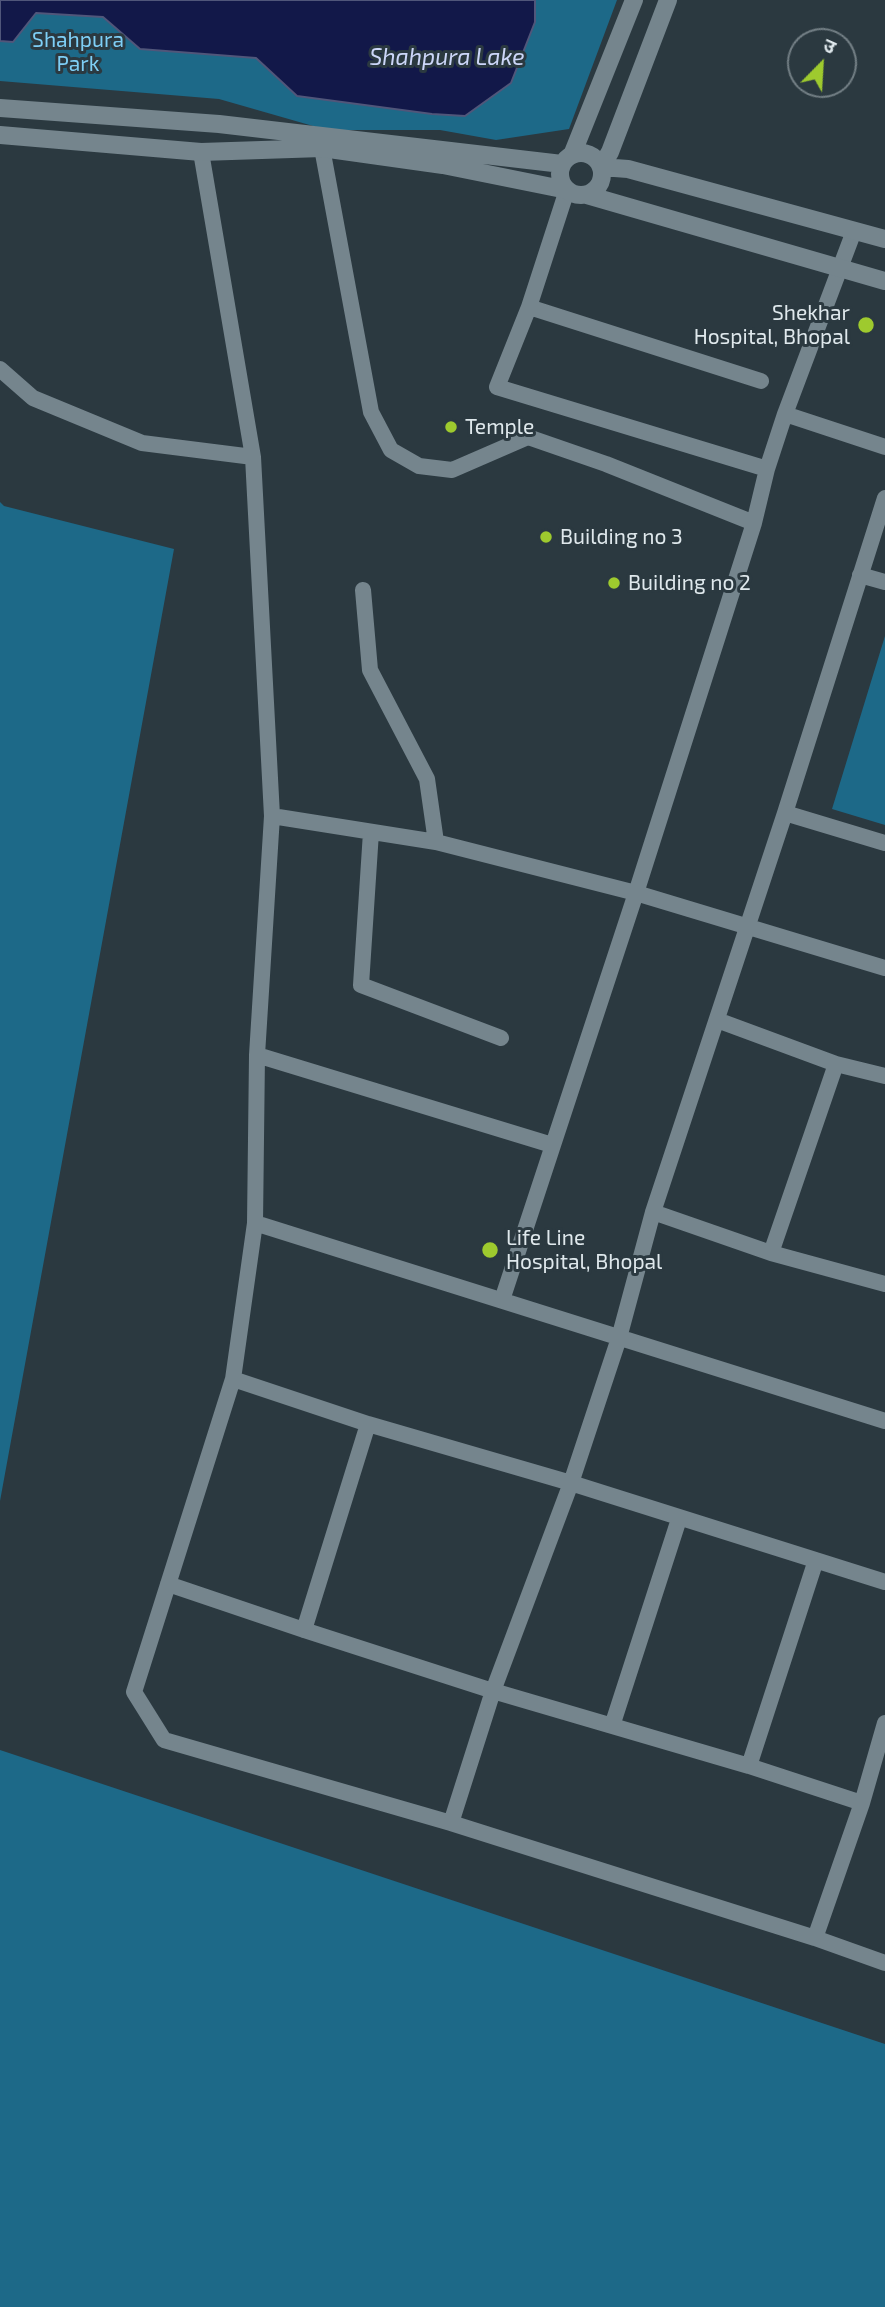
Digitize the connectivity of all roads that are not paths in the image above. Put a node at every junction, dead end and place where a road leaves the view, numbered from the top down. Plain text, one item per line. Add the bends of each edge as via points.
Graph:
1 (634, 0) edge
2 (667, 0) edge
3 (0, 108) edge
4 (0, 135) edge
5 (322, 148) junction
6 (201, 152) junction
7 (567, 160) junction
8 (601, 167) junction
9 (567, 190) junction
10 (587, 195) junction
11 (854, 230) junction
12 (885, 239) edge
13 (840, 266) junction
14 (885, 281) edge
15 (529, 307) junction
16 (0, 369) edge
17 (761, 381) dead end
18 (785, 414) junction
19 (885, 447) edge
20 (253, 457) junction
21 (767, 469) junction
22 (885, 498) edge
23 (754, 523) junction
24 (860, 575) junction
25 (885, 583) edge
26 (363, 590) dead end
27 (785, 813) junction
28 (272, 816) junction
29 (371, 832) junction
30 (436, 842) junction
31 (885, 843) edge
32 (636, 893) junction
33 (746, 926) junction
34 (885, 968) edge
35 (717, 1020) junction
36 (501, 1038) dead end
37 (257, 1055) junction
38 (835, 1064) junction
39 (885, 1076) edge
40 (552, 1145) junction
41 (653, 1212) junction
42 (255, 1223) junction
43 (771, 1253) junction
44 (885, 1284) edge
45 (502, 1300) junction
46 (619, 1338) junction
47 (233, 1379) junction
48 (885, 1421) edge
49 (368, 1424) junction
50 (571, 1483) junction
51 (679, 1519) junction
52 (816, 1560) junction
53 (885, 1582) edge
54 (168, 1584) junction
55 (304, 1630) junction
56 (493, 1690) junction
57 (885, 1723) edge
58 (612, 1726) junction
59 (749, 1766) junction
60 (862, 1803) junction
61 (451, 1823) junction
62 (816, 1938) junction
63 (885, 1963) edge

1 - 7 street
2 - 8 street
3 - 7 street via 219,124
4 - 6 street
5 - 6 street
5 - 9 street via 443,165
5 - 23 street via 370,412 391,450 419,466 452,470 528,437
6 - 20 street
7 - 8 street via 579,153 593,156
7 - 9 street via 560,178
8 - 10 street via 601,181
8 - 11 street via 628,169
9 - 10 street
9 - 15 street
10 - 13 street
11 - 12 street
11 - 13 street
13 - 14 street
13 - 18 street
15 - 17 street
15 - 21 street via 497,387
16 - 20 street via 33,398 142,443
18 - 19 street
18 - 21 street
20 - 28 street
21 - 23 street
22 - 24 street
23 - 32 street
24 - 25 street
24 - 27 street
26 - 30 street via 370,670 427,779
27 - 31 street
27 - 33 street
28 - 29 street
28 - 37 street
29 - 30 street
29 - 36 street via 361,985
30 - 32 street
32 - 33 street
32 - 40 street
33 - 34 street
33 - 35 street
35 - 38 street
35 - 41 street
37 - 40 street
37 - 42 street
38 - 39 street
38 - 43 street
40 - 45 street
41 - 43 street
41 - 46 street
42 - 45 street
42 - 47 street
43 - 44 street
45 - 46 street
46 - 48 street
46 - 50 street
47 - 49 street
47 - 54 street
49 - 50 street
49 - 55 street
50 - 51 street
50 - 56 street
51 - 52 street
51 - 58 street
52 - 53 street
52 - 59 street
54 - 55 street
54 - 61 street via 134,1692 164,1740
55 - 56 street
56 - 58 street
56 - 61 street
57 - 60 street
58 - 59 street
59 - 60 street
60 - 62 street
61 - 62 street
62 - 63 street

